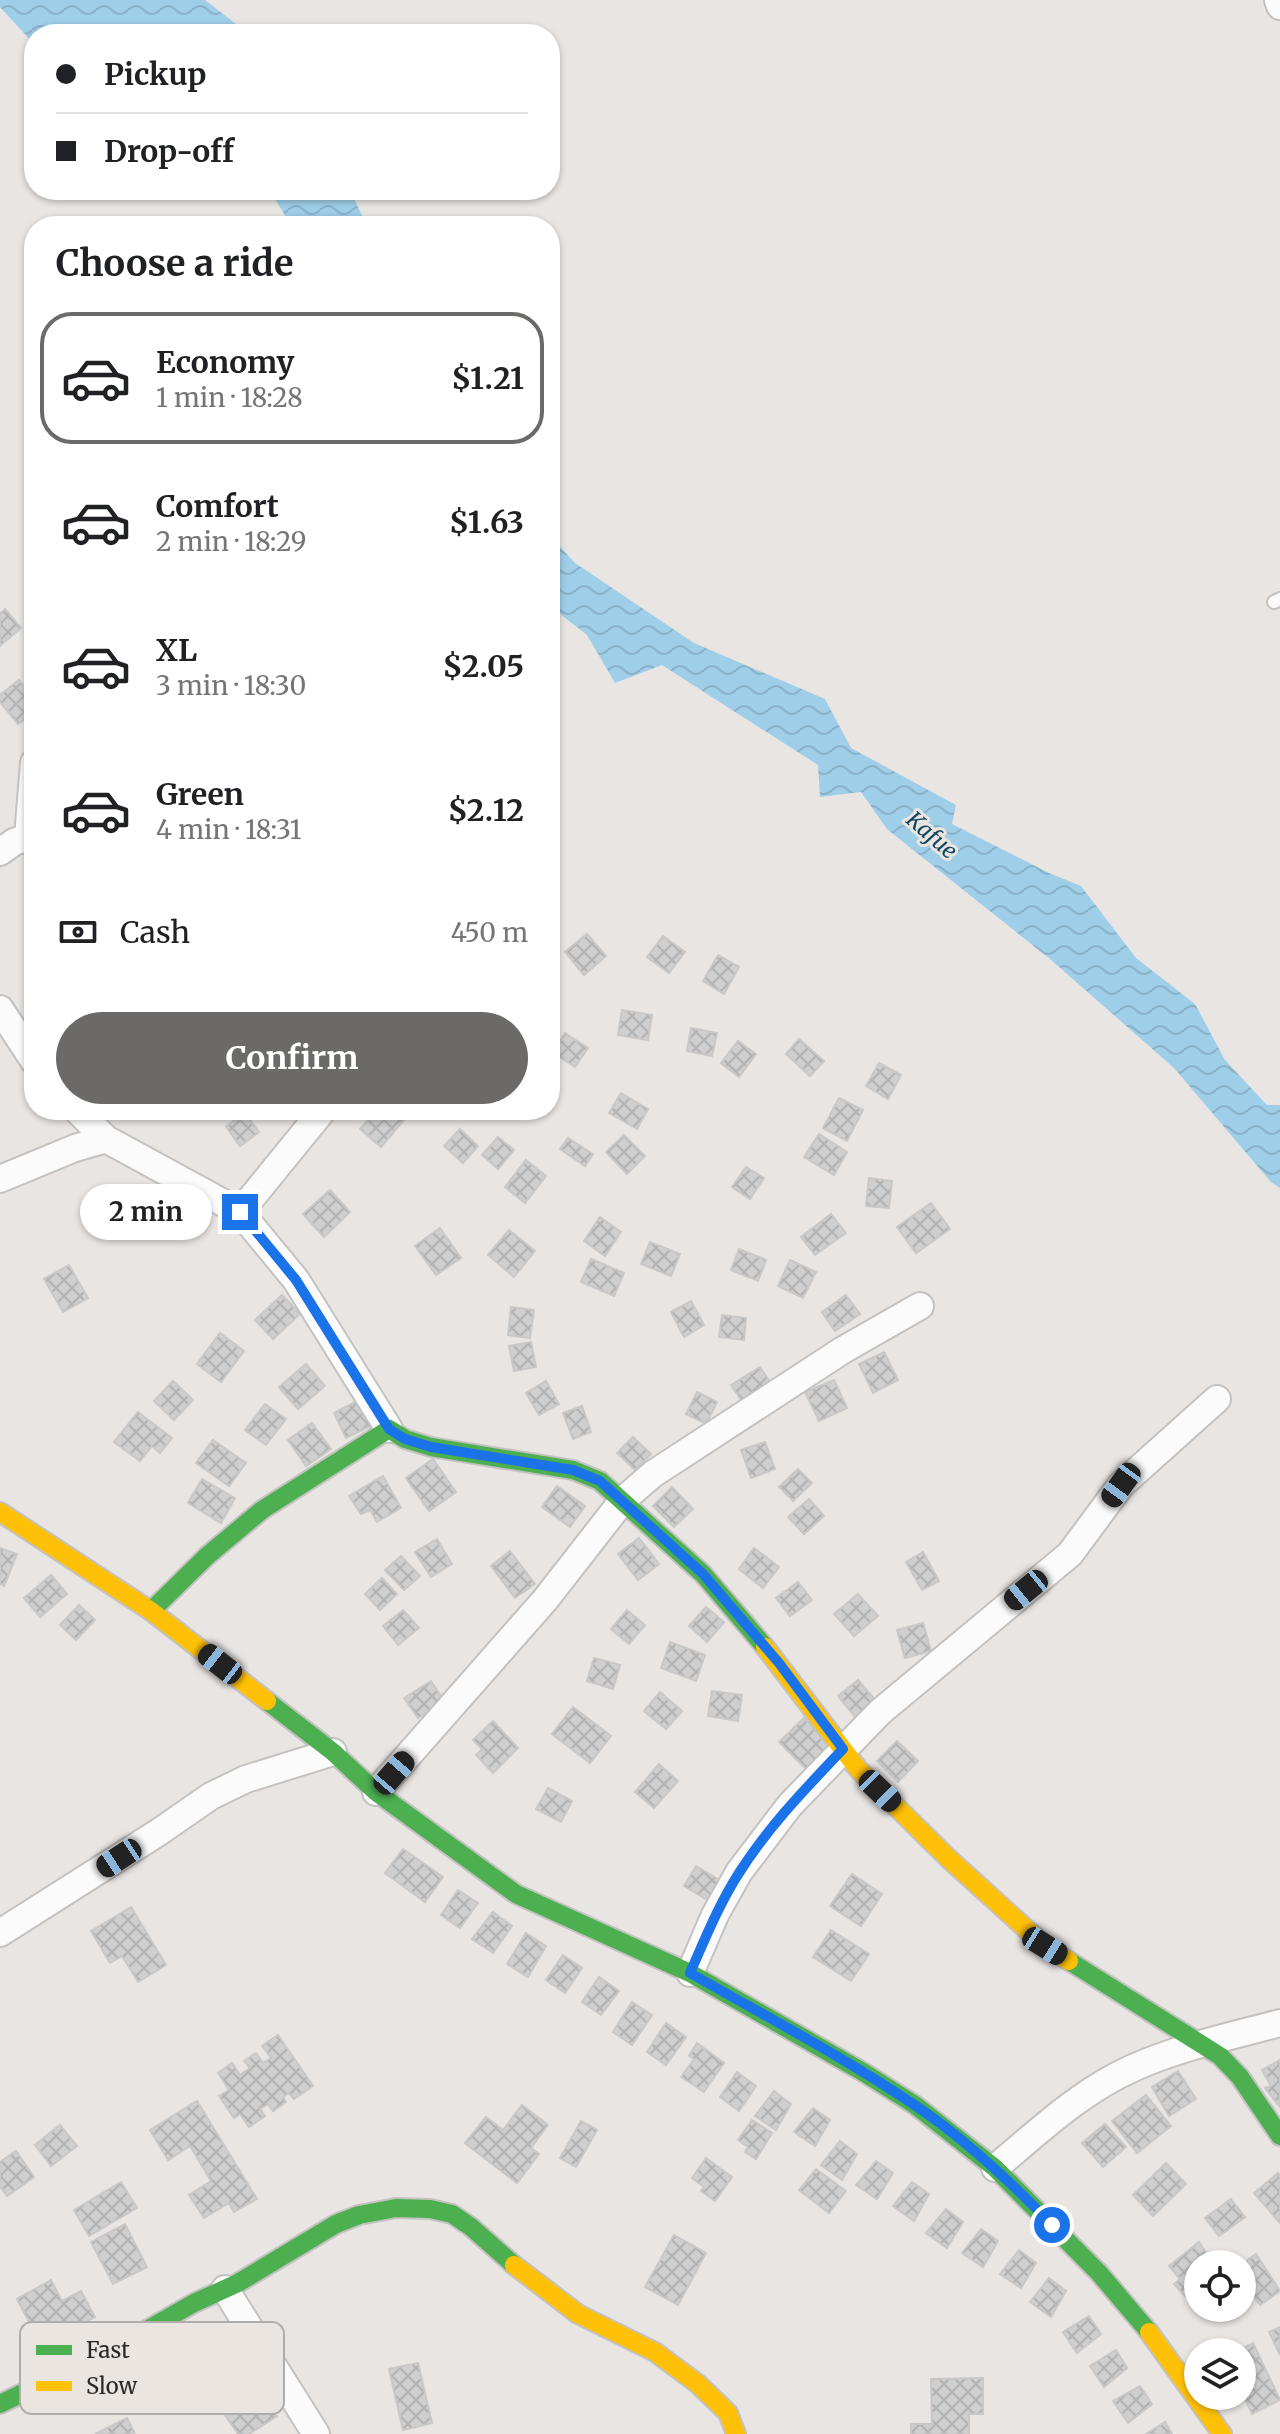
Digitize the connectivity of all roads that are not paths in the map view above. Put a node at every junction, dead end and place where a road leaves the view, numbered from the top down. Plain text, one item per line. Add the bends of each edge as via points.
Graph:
1 (1278, 0) edge
2 (1280, 6) edge
3 (24, 840) edge
4 (0, 852) edge
5 (0, 1009) edge
6 (24, 1046) edge
7 (87, 1120) edge
8 (315, 1120) edge
9 (106, 1139) junction
10 (0, 1179) edge
11 (240, 1212) junction
12 (920, 1306) dead end
13 (1217, 1399) dead end
14 (389, 1429) junction
15 (623, 1500) junction
16 (0, 1512) edge
17 (151, 1611) junction
18 (843, 1749) junction
19 (333, 1752) junction
20 (376, 1792) junction
21 (0, 1933) edge
22 (690, 1973) junction
23 (1280, 2023) edge
24 (1200, 2044) junction
25 (1280, 2136) edge
26 (995, 2168) junction
27 (225, 2289) junction
28 (161, 2322) edge
29 (246, 2322) edge
30 (284, 2383) edge
31 (20, 2394) edge
32 (0, 2404) edge
33 (316, 2434) edge
34 (736, 2434) edge
35 (1222, 2434) edge

1 - 2 street
3 - 4 street
5 - 6 street
7 - 9 street
8 - 11 street
9 - 10 street
9 - 11 street
11 - 14 street via 296,1280
12 - 15 street via 653,1474
13 - 18 street via 1121,1485 1070,1554
14 - 15 street via 431,1447 573,1470 600,1481
14 - 17 street via 262,1510
15 - 18 street via 703,1574
15 - 20 street via 545,1600
16 - 17 street
17 - 19 street
18 - 22 street via 790,1805 739,1872
18 - 24 street via 948,1858 1045,1946
19 - 20 street
19 - 21 street via 246,1779 211,1796
20 - 22 street via 516,1894
22 - 26 street via 915,2105
23 - 24 street
24 - 25 street via 1240,2077
24 - 26 street via 1133,2068 1088,2093
26 - 35 street via 1126,2303
27 - 28 street
27 - 29 street
27 - 34 street via 359,2215 396,2208 452,2214 578,2314 655,2352 687,2376 728,2413
30 - 33 street
31 - 32 street

